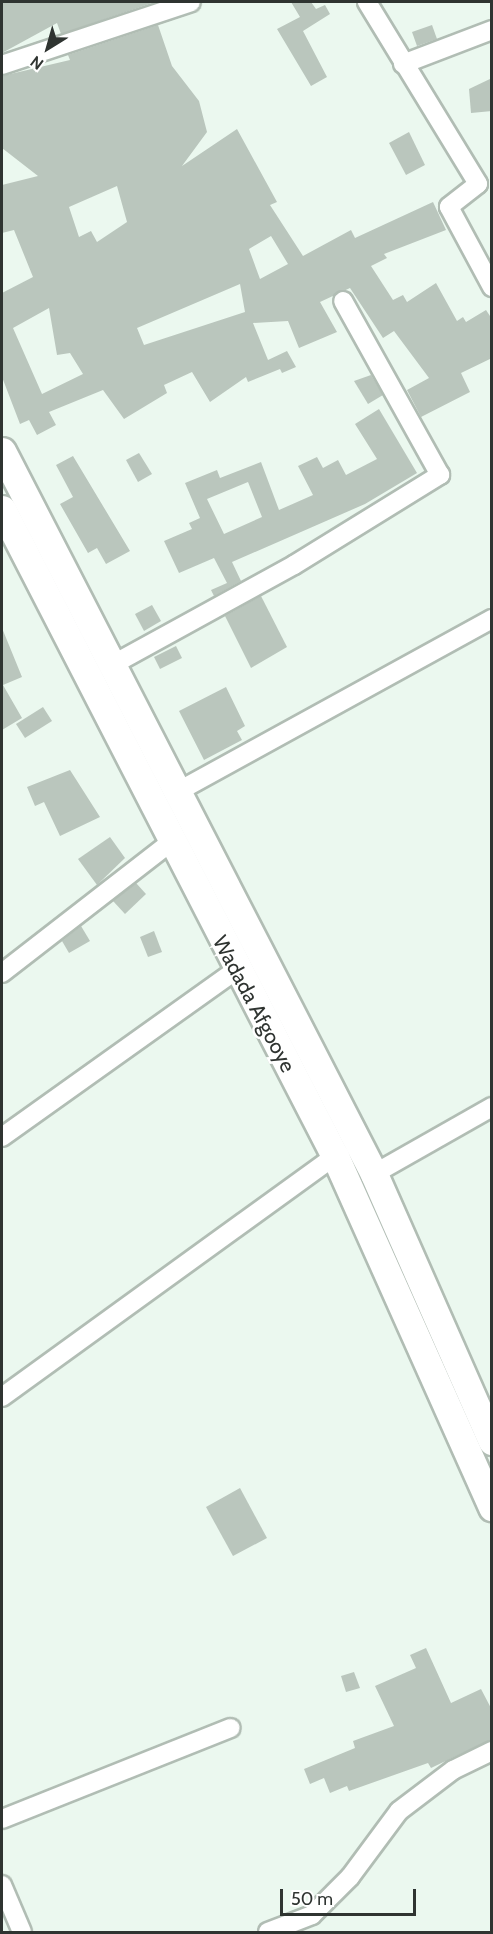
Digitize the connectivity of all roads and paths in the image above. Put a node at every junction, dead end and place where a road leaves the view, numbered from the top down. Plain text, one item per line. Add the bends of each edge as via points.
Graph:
1 (191, 2) edge
2 (367, 2) edge
3 (492, 30) edge
4 (404, 64) junction
5 (2, 65) edge
6 (485, 182) edge
7 (492, 286) edge
8 (343, 301) dead end
9 (2, 451) edge
10 (2, 509) edge
11 (492, 619) edge
12 (112, 666) junction
13 (177, 792) junction
14 (171, 842) junction
15 (236, 970) junction
16 (2, 973) edge
17 (492, 1107) edge
18 (2, 1137) edge
19 (335, 1156) junction
20 (375, 1174) junction
21 (2, 1397) edge
22 (491, 1438) edge
23 (492, 1507) edge
24 (231, 1728) dead end
25 (492, 1751) edge
26 (2, 1819) edge
27 (2, 1885) edge
28 (22, 1932) edge
29 (268, 1932) edge

1 - 5 street
2 - 4 street
3 - 4 street
4 - 6 street
6 - 7 street via 448,207
8 - 12 street via 440,476 294,565
9 - 12 highway, Wadada Afgooye
10 - 14 highway, Wadada Afgooye
11 - 13 street
12 - 13 highway, Wadada Afgooye
13 - 20 highway, Wadada Afgooye
14 - 15 highway, Wadada Afgooye
14 - 16 street
15 - 18 street
15 - 19 highway, Wadada Afgooye
17 - 20 street
19 - 21 street
19 - 23 highway, Wadada Afgooye
20 - 22 highway, Wadada Afgooye
24 - 26 street
25 - 29 street via 453,1770 399,1811 350,1877 312,1915
27 - 28 street

